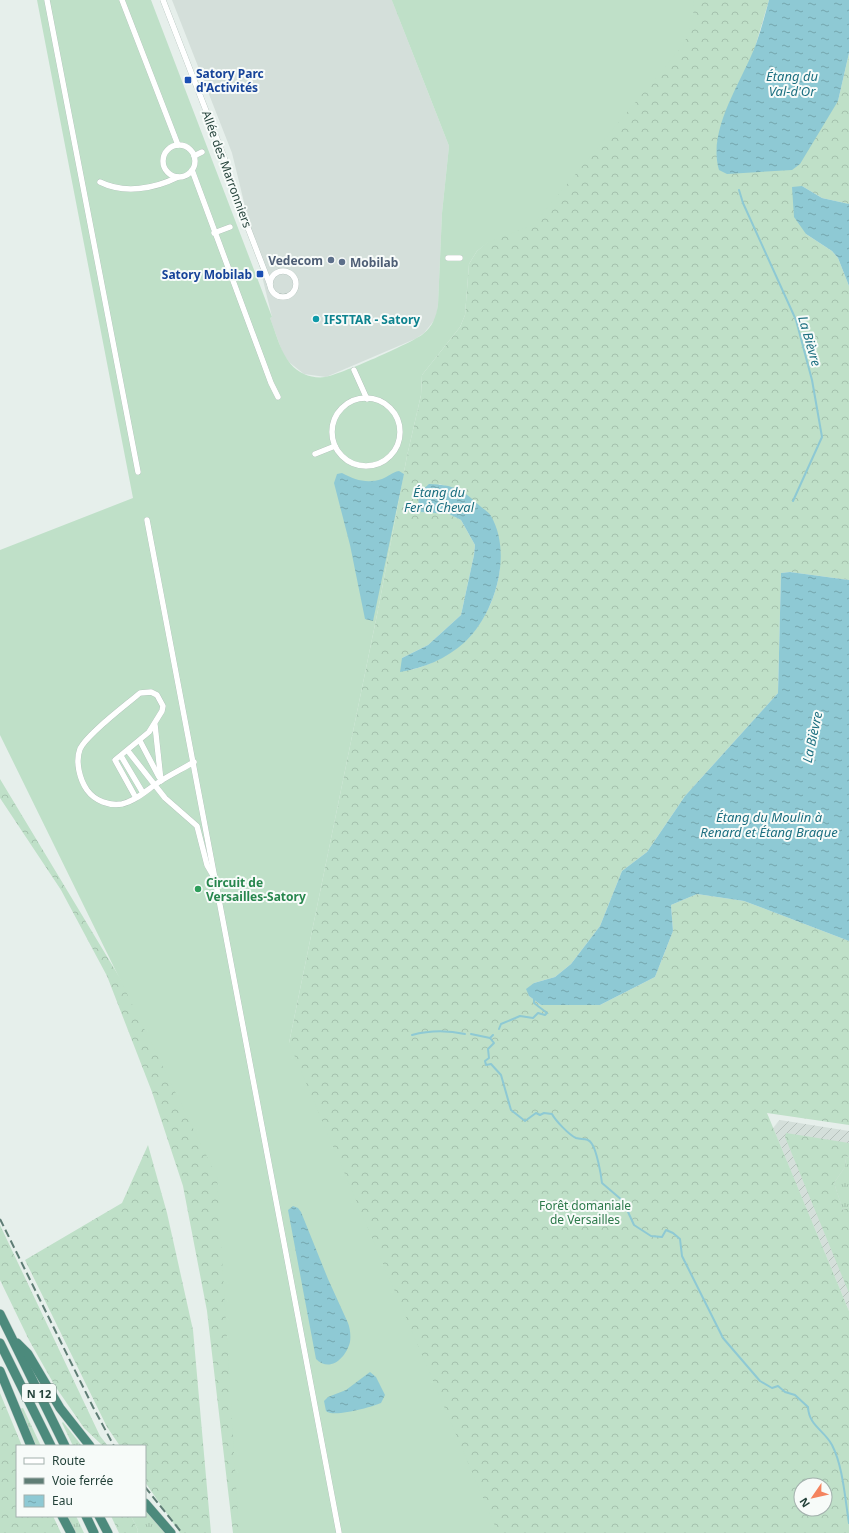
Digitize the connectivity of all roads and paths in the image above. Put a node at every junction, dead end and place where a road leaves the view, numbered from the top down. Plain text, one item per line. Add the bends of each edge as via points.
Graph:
1 (47, 0) edge
2 (122, 0) edge
3 (163, 0) edge
4 (178, 145) junction
5 (202, 152) dead end
6 (194, 156) junction
7 (192, 170) junction
8 (179, 177) junction
9 (100, 182) dead end
10 (230, 227) dead end
11 (214, 233) junction
12 (448, 258) dead end
13 (460, 258) dead end
14 (264, 271) junction
15 (274, 275) junction
16 (270, 285) junction
17 (354, 370) dead end
18 (278, 397) dead end
19 (367, 399) junction
20 (335, 446) junction
21 (315, 454) dead end
22 (138, 472) dead end
23 (147, 520) dead end
24 (155, 725) junction
25 (140, 741) junction
26 (128, 751) junction
27 (121, 756) junction
28 (194, 762) junction
29 (161, 781) junction
30 (154, 785) junction
31 (143, 793) junction
32 (136, 798) junction
33 (216, 879) junction
34 (0, 1314) edge
35 (12, 1339) junction
36 (0, 1343) edge
37 (0, 1371) edge
38 (31, 1445) edge
39 (51, 1445) edge
40 (65, 1445) edge
41 (89, 1445) edge
42 (146, 1504) edge
43 (63, 1517) edge
44 (86, 1517) edge
45 (100, 1517) edge
46 (71, 1533) edge
47 (94, 1533) edge
48 (108, 1533) edge
49 (171, 1533) edge
50 (339, 1533) edge

1 - 22 street
2 - 4 street
3 - 14 street, Allée des Marronniers via 224,157 233,189
4 - 6 street via 187,148
4 - 8 street via 165,154 163,164 169,174
5 - 6 street
6 - 7 street
7 - 8 street
7 - 11 street
8 - 9 street via 170,182 128,190 116,189
10 - 11 street
11 - 18 street
12 - 13 street
14 - 15 street, Allée des Marronniers
14 - 16 street, Allée des Marronniers
15 - 16 street
15 - 16 street, Allée des Marronniers via 282,272 290,274 295,282 294,290 288,296 279,296 273,292
17 - 19 street
19 - 20 street via 352,401 335,417 332,428
19 - 20 street via 386,405 394,412 398,422 399,438 393,453 381,463 355,465 345,460
20 - 21 street
23 - 28 street
24 - 25 street
24 - 29 street
24 - 32 street via 163,706 160,699 151,692 140,693 89,737 78,753 81,780 96,799 114,804
25 - 26 street
25 - 29 street
26 - 27 street
26 - 30 street
27 - 31 street
27 - 32 street via 116,758 116,762
28 - 29 street
28 - 33 street
29 - 30 street
30 - 31 street
30 - 33 street via 197,826 206,865
31 - 32 street
33 - 50 street
34 - 35 highway, N 12
35 - 40 highway, N 12
35 - 41 highway via 28,1354 60,1408
36 - 39 highway, N 12
37 - 38 highway
42 - 49 highway
43 - 46 highway
44 - 47 highway
45 - 48 highway

